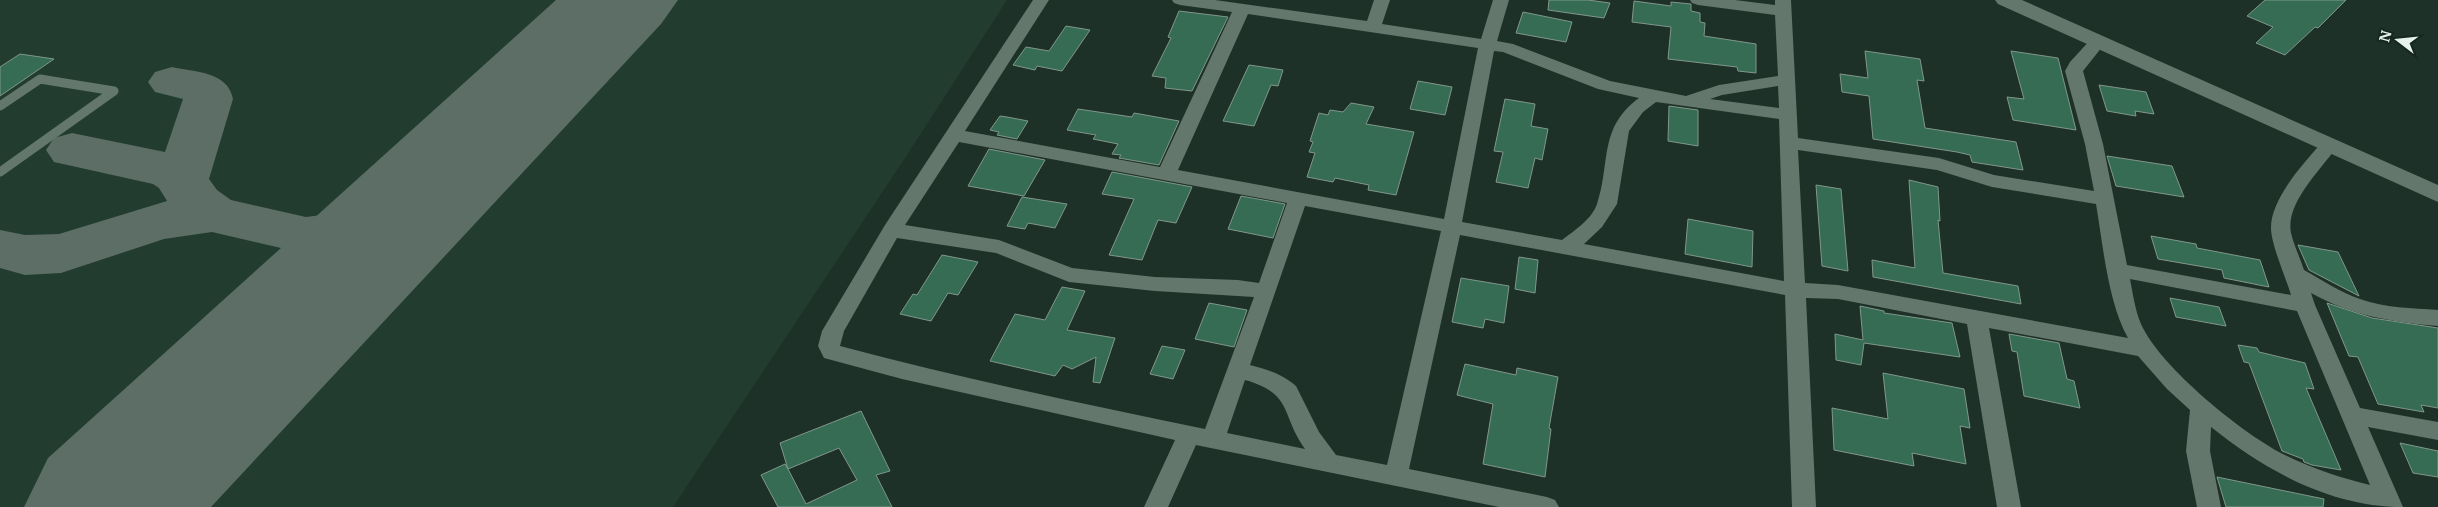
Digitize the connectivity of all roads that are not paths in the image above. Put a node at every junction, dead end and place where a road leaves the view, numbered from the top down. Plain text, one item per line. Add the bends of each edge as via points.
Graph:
1 (1042, 0) edge
2 (1180, 0) edge
3 (1382, 0) edge
4 (1501, 0) edge
5 (1698, 0) edge
6 (2005, 0) edge
7 (1254, 6) edge
8 (1783, 6) edge
9 (1373, 27) junction
10 (2098, 42) junction
11 (1487, 45) junction
12 (1786, 80) junction
13 (1652, 97) junction
14 (1686, 102) junction
15 (0, 106) edge
16 (1788, 115) junction
17 (954, 135) junction
18 (1789, 143) junction
19 (2329, 145) junction
20 (0, 172) edge
21 (1167, 173) junction
22 (2438, 194) edge
23 (1298, 199) junction
24 (2104, 199) junction
25 (1452, 225) junction
26 (892, 230) junction
27 (1567, 247) junction
28 (2118, 270) junction
29 (2292, 272) junction
30 (1795, 290) junction
31 (1265, 291) junction
32 (2304, 305) junction
33 (2438, 318) edge
34 (1978, 319) junction
35 (2144, 349) junction
36 (1238, 370) junction
37 (2201, 407) junction
38 (2352, 415) junction
39 (2438, 431) edge
40 (1189, 434) junction
41 (1213, 439) junction
42 (1328, 462) junction
43 (1396, 476) junction
44 (1493, 502) edge
45 (2389, 503) edge
46 (1156, 507) edge
47 (1546, 507) edge
48 (1804, 507) edge
49 (2009, 507) edge
50 (2209, 507) edge

1 - 17 street
2 - 7 street
3 - 9 street
4 - 11 street
5 - 8 street
6 - 10 street
7 - 9 street
7 - 21 street
8 - 12 street
9 - 11 street
10 - 19 street
10 - 24 street via 2074,71 2094,144
11 - 13 street via 1525,54 1604,85
11 - 25 street
12 - 14 street via 1719,90
12 - 16 street
13 - 14 street
13 - 27 street via 1637,108 1620,130 1607,204 1602,214
14 - 16 street
15 - 20 lane via 40,79 114,90
16 - 18 street
17 - 21 street
17 - 26 street
18 - 24 street via 1939,164 1992,181
18 - 30 street
19 - 22 street
19 - 29 street via 2303,176 2282,214 2281,231
21 - 23 street
23 - 25 street
23 - 31 street
24 - 28 street
25 - 27 street
25 - 43 street
26 - 31 street via 999,247 1069,275
26 - 40 street via 833,331 829,346 832,352 902,371
27 - 30 street
28 - 32 street
28 - 35 street via 2125,305
29 - 32 street
29 - 33 street via 2360,307
30 - 34 street via 1838,292
30 - 48 street
31 - 36 street
32 - 38 street
34 - 35 street
34 - 49 street
35 - 37 street
36 - 41 street
36 - 42 street via 1264,377 1288,392 1310,438
37 - 45 street via 2246,442 2303,475
37 - 50 street via 2198,451
38 - 39 street
38 - 45 street
40 - 41 street
40 - 46 street
41 - 42 street
42 - 43 street
43 - 44 street
44 - 47 street

